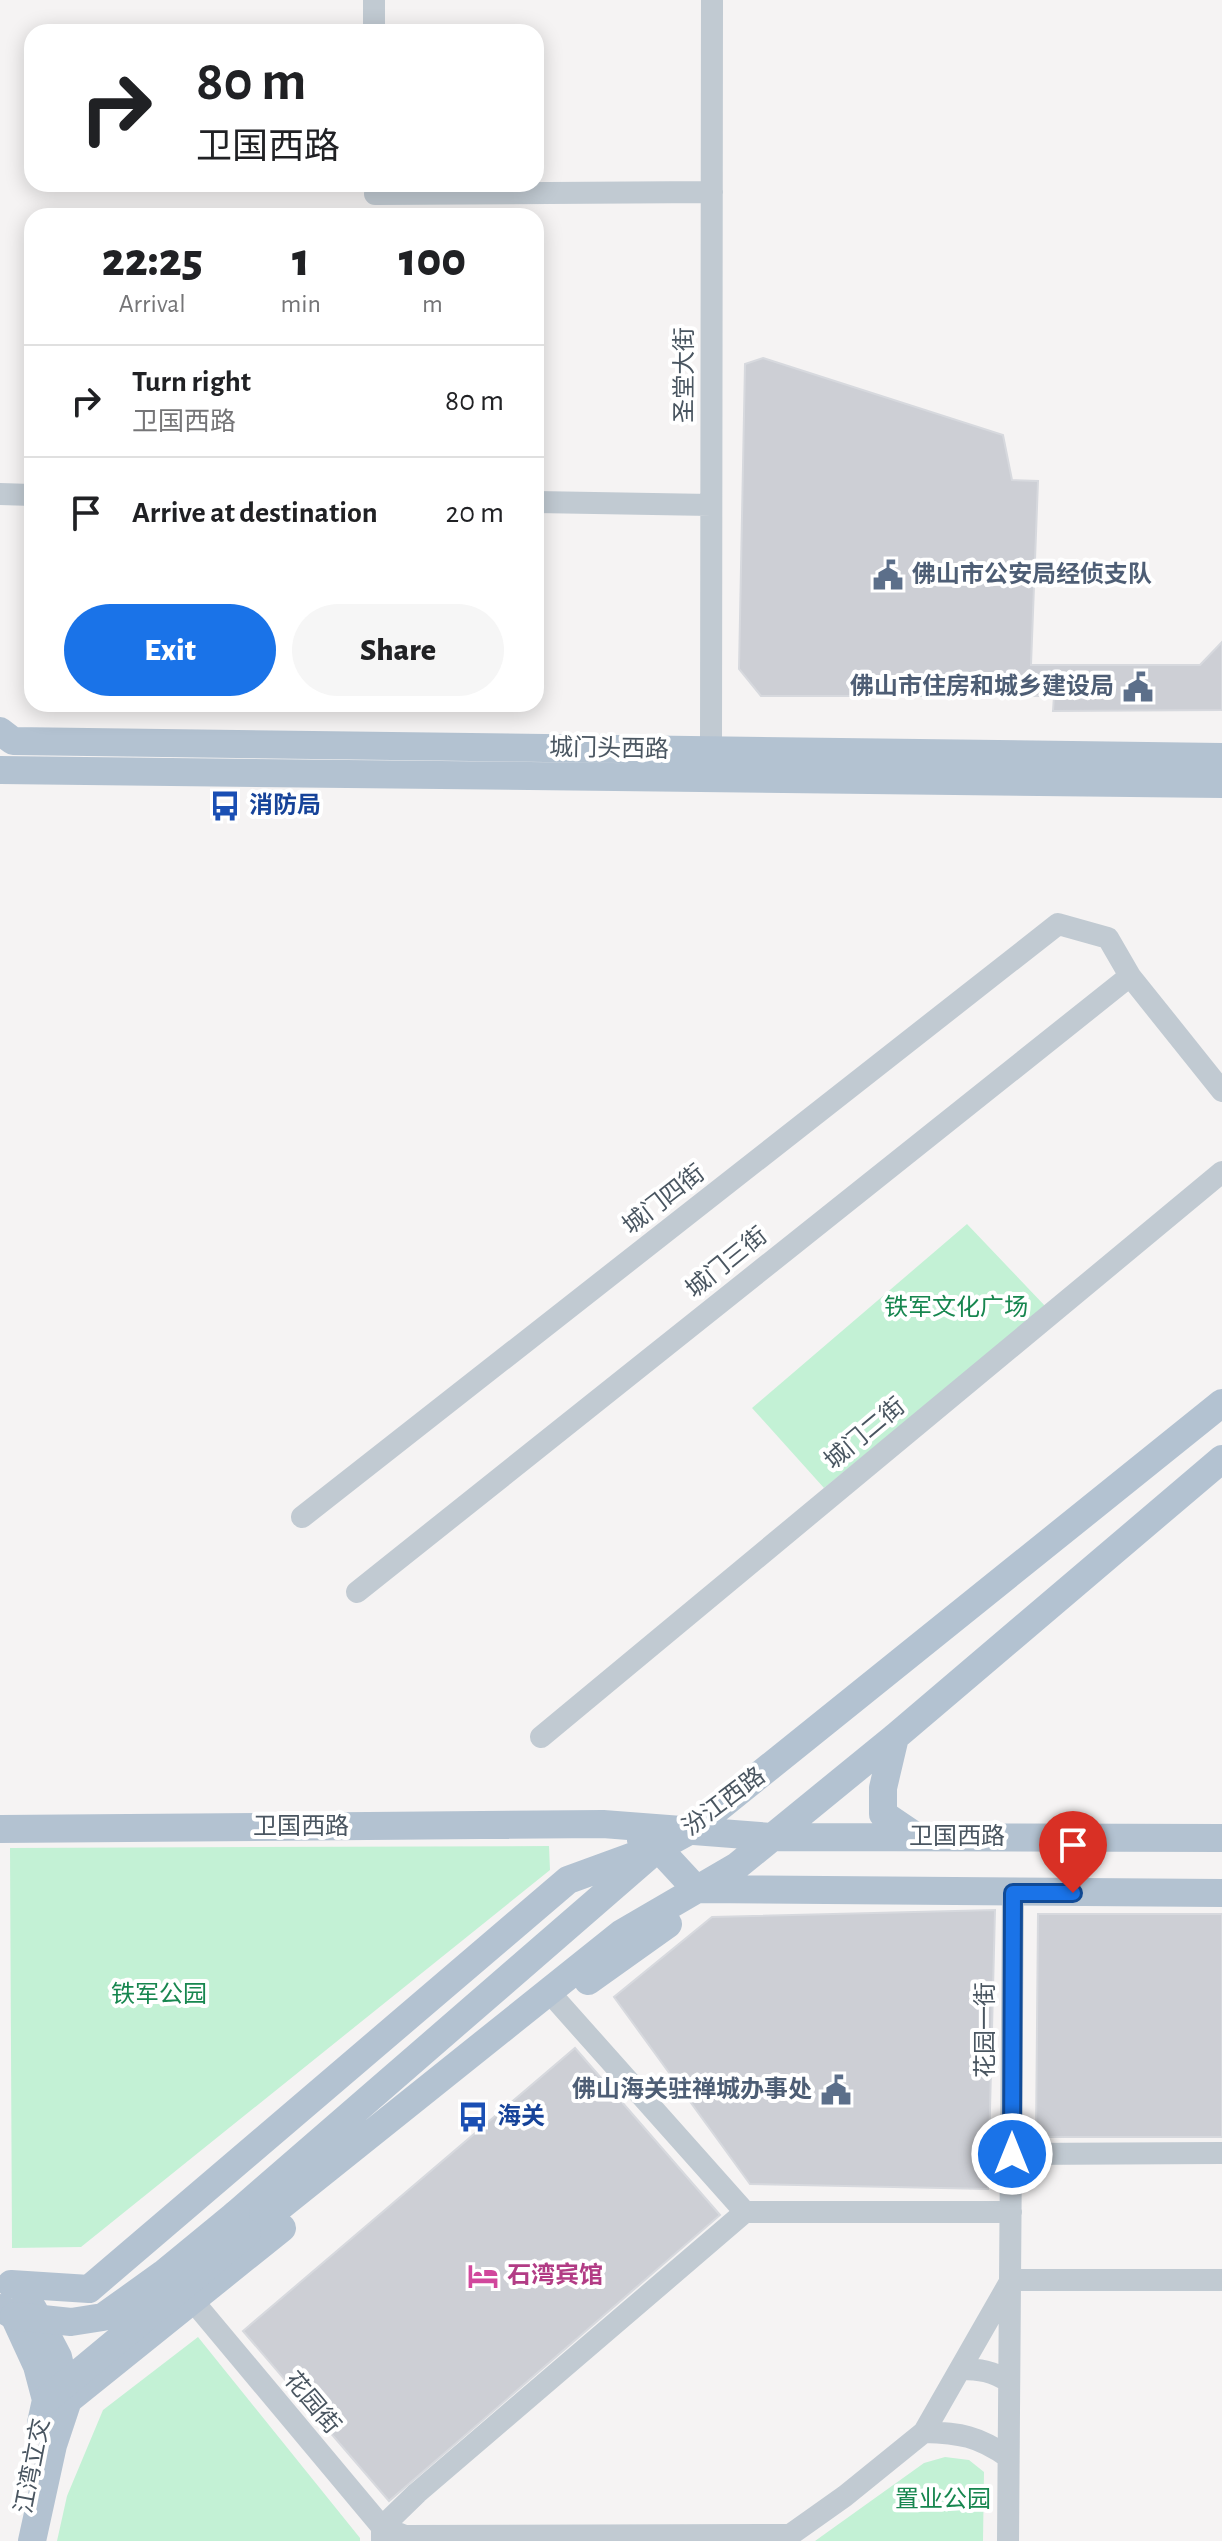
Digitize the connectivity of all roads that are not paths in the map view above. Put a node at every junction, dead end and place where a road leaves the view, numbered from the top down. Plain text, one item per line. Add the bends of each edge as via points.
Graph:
1 (374, 0) edge
2 (712, 0) edge
3 (374, 24) edge
4 (712, 192) junction
5 (375, 198) edge
6 (0, 494) edge
7 (24, 495) edge
8 (544, 502) edge
9 (711, 505) junction
10 (0, 731) edge
11 (711, 751) junction
12 (1222, 757) edge
13 (0, 770) edge
14 (1222, 784) edge
15 (1130, 976) junction
16 (1222, 1091) edge
17 (1222, 1172) edge
18 (1222, 1403) edge
19 (1222, 1459) edge
20 (302, 1517) dead end
21 (357, 1592) dead end
22 (541, 1737) dead end
23 (895, 1737) junction
24 (603, 1824) junction
25 (0, 1829) edge
26 (691, 1830) junction
27 (772, 1837) junction
28 (917, 1837) junction
29 (1222, 1838) edge
30 (658, 1848) junction
31 (696, 1889) junction
32 (741, 1890) junction
33 (1013, 1893) junction
34 (1222, 1893) edge
35 (561, 1991) junction
36 (360, 2058) junction
37 (414, 2059) junction
38 (351, 2115) junction
39 (1222, 2153) edge
40 (1012, 2154) junction
41 (745, 2212) junction
42 (1011, 2212) junction
43 (242, 2224) junction
44 (1011, 2280) junction
45 (1222, 2280) edge
46 (6, 2295) edge
47 (193, 2301) junction
48 (960, 2369) junction
49 (1009, 2382) junction
50 (57, 2400) junction
51 (924, 2432) junction
52 (1008, 2457) junction
53 (382, 2534) edge
54 (753, 2538) edge
55 (17, 2541) edge
56 (32, 2541) edge
57 (1008, 2541) edge

1 - 3 street
2 - 4 street, 圣堂大街
4 - 5 street
4 - 9 street, 圣堂大街
6 - 7 street
8 - 9 street
9 - 11 street, 圣堂大街
10 - 11 main road, 城门头西路 via 13,741
11 - 12 main road, 城门头西路
13 - 14 main road, 城门头西路
15 - 16 street
15 - 20 street, 城门四街 via 1108,938 1058,924
15 - 21 street, 城门三街
17 - 22 street, 城门二街
18 - 26 main road, 汾江西路
19 - 23 main road
23 - 27 main road
23 - 28 main road via 883,1788 883,1814
24 - 25 main road, 卫国西路
24 - 26 main road, 卫国西路
24 - 30 main road
26 - 27 main road, 卫国西路
26 - 30 main road, 汾江西路
27 - 28 main road, 卫国西路
27 - 31 main road via 737,1866
28 - 29 main road, 卫国西路
30 - 31 main road
30 - 36 main road via 568,1880
30 - 37 main road, 汾江西路
31 - 32 main road
31 - 35 main road via 622,1933
32 - 33 main road
32 - 35 main road via 680,1914
33 - 34 main road
33 - 40 street, 花园一街
35 - 41 street
35 - 43 main road
35 - 47 main road
36 - 37 main road
36 - 38 main road
36 - 46 main road via 89,2289
37 - 38 main road, 汾江西路
38 - 43 main road, 汾江西路
39 - 40 street
40 - 42 street, 花园一街
41 - 42 street
41 - 53 street via 417,2493
42 - 44 street, 花园一街
43 - 46 main road, bridge via 103,2317 71,2322
43 - 50 main road, bridge
44 - 45 street
44 - 48 street, 花园一街
44 - 49 street
46 - 50 main road, 江湾立交
47 - 50 main road
47 - 53 street, 花园街
48 - 49 street via 997,2373
48 - 51 street, 花园一街
49 - 52 street
50 - 55 main road, 江湾立交
50 - 56 main road
51 - 52 street via 985,2441
51 - 54 street, 花园一街 via 790,2535
52 - 57 street
53 - 54 street, 花园一街

